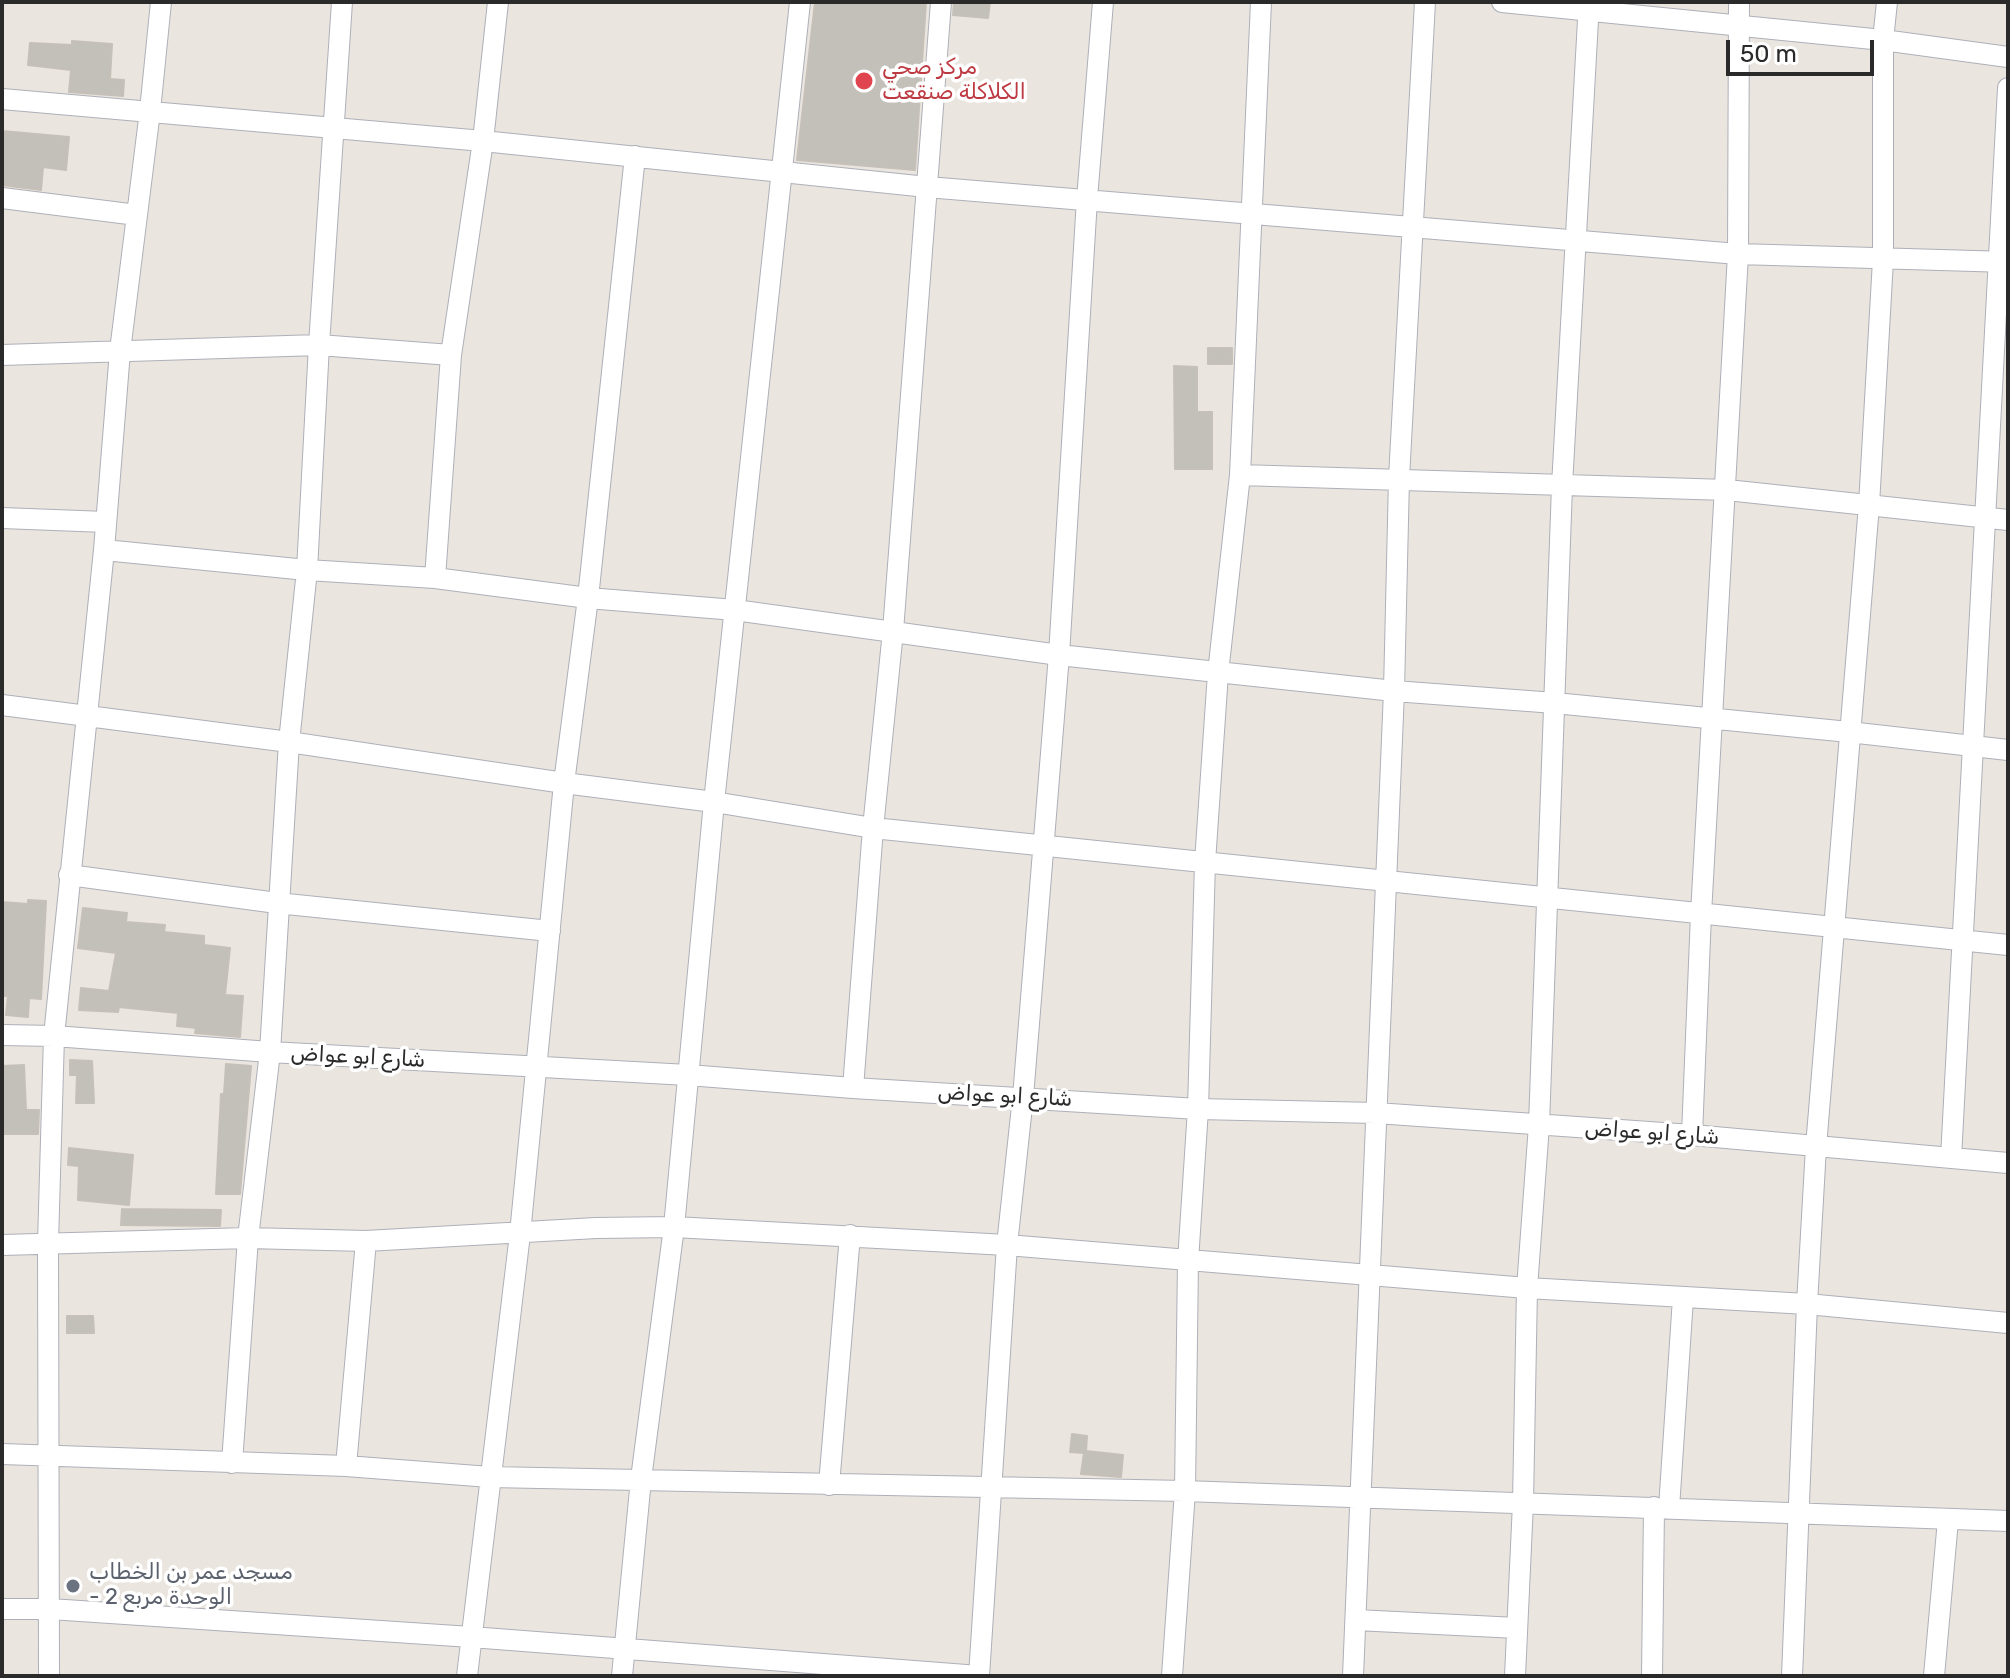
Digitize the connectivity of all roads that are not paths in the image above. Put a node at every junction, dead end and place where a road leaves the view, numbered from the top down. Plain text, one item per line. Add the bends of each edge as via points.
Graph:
1 (161, 2) edge
2 (342, 2) edge
3 (498, 2) edge
4 (800, 2) edge
5 (941, 2) edge
6 (1103, 2) edge
7 (1261, 2) edge
8 (1425, 2) edge
9 (1502, 2) edge
10 (1739, 2) edge
11 (1887, 2) edge
12 (1588, 7) edge
13 (1738, 27) junction
14 (1883, 40) junction
15 (2008, 57) edge
16 (2008, 88) edge
17 (2, 99) edge
18 (150, 111) junction
19 (334, 127) junction
20 (483, 141) junction
21 (635, 156) junction
22 (784, 173) junction
23 (927, 187) junction
24 (2, 198) edge
25 (1087, 199) junction
26 (1251, 212) junction
27 (137, 215) junction
28 (1413, 226) junction
29 (1576, 240) junction
30 (1738, 254) junction
31 (1883, 260) junction
32 (2004, 262) edge
33 (319, 345) junction
34 (120, 351) junction
35 (2, 355) edge
36 (451, 355) junction
37 (2000, 403) edge
38 (1240, 475) junction
39 (1399, 478) junction
40 (1562, 486) junction
41 (1727, 490) junction
42 (1869, 505) junction
43 (2, 518) edge
44 (1985, 518) junction
45 (2008, 520) edge
46 (106, 522) junction
47 (104, 550) junction
48 (307, 570) junction
49 (435, 578) junction
50 (588, 598) junction
51 (735, 610) junction
52 (893, 631) junction
53 (1059, 655) junction
54 (1218, 673) junction
55 (1394, 691) junction
56 (1555, 703) junction
57 (2, 705) edge
58 (85, 714) junction
59 (1714, 718) junction
60 (1849, 732) junction
61 (289, 742) junction
62 (1974, 747) junction
63 (2008, 750) edge
64 (564, 783) junction
65 (714, 802) junction
66 (873, 828) junction
67 (1044, 847) junction
68 (1205, 862) junction
69 (69, 875) junction
70 (1384, 880) junction
71 (1547, 898) junction
72 (277, 903) junction
73 (1701, 914) junction
74 (1835, 927) junction
75 (550, 931) junction
76 (1964, 940) junction
77 (2008, 945) edge
78 (2, 1035) edge
79 (54, 1036) junction
80 (270, 1052) junction
81 (537, 1068) junction
82 (688, 1075) junction
83 (853, 1088) junction
84 (1023, 1097) junction
85 (1198, 1109) junction
86 (1376, 1113) junction
87 (1539, 1125) junction
88 (1692, 1135) junction
89 (1816, 1147) junction
90 (1951, 1158) junction
91 (2008, 1163) edge
92 (674, 1227) junction
93 (520, 1234) junction
94 (850, 1235) junction
95 (248, 1238) junction
96 (366, 1241) junction
97 (48, 1243) junction
98 (2, 1245) edge
99 (1007, 1245) junction
100 (1188, 1261) junction
101 (1371, 1273) junction
102 (1527, 1288) junction
103 (1683, 1298) junction
104 (1807, 1304) junction
105 (2008, 1323) edge
106 (2, 1454) edge
107 (49, 1457) junction
108 (232, 1463) junction
109 (346, 1466) junction
110 (490, 1477) junction
111 (641, 1479) junction
112 (829, 1485) junction
113 (991, 1487) junction
114 (1185, 1491) junction
115 (1363, 1496) junction
116 (1523, 1503) junction
117 (1662, 1507) junction
118 (1800, 1513) junction
119 (1948, 1520) junction
120 (2008, 1521) edge
121 (2, 1609) edge
122 (50, 1609) junction
123 (1356, 1620) junction
124 (1517, 1628) junction
125 (471, 1637) junction
126 (625, 1650) junction
127 (49, 1676) edge
128 (467, 1676) edge
129 (622, 1676) edge
130 (979, 1676) edge
131 (1172, 1676) edge
132 (1353, 1676) edge
133 (1515, 1676) edge
134 (1652, 1676) edge
135 (1792, 1676) edge
136 (1934, 1676) edge

1 - 18 street
2 - 19 street
3 - 20 street
4 - 22 street
5 - 23 street
6 - 25 street
7 - 26 street
8 - 28 street
9 - 12 street
10 - 13 street
11 - 14 street
12 - 13 street
12 - 29 street
13 - 14 street
13 - 30 street
14 - 15 street
14 - 31 street
16 - 32 street
17 - 18 street
18 - 19 street
18 - 27 street
19 - 20 street
19 - 33 street
20 - 21 street
20 - 36 street
21 - 22 street
21 - 50 street
22 - 23 street
22 - 51 street
23 - 25 street
23 - 52 street
24 - 27 street
25 - 26 street
25 - 53 street
26 - 28 street
26 - 38 street
27 - 34 street
28 - 29 street
28 - 39 street
29 - 30 street
29 - 40 street
30 - 31 street
30 - 41 street
31 - 32 street
31 - 42 street
32 - 37 street
33 - 34 street
33 - 36 street
33 - 48 street
34 - 35 street
34 - 46 street
36 - 49 street
37 - 44 street
38 - 39 street
38 - 54 street
39 - 40 street
39 - 55 street
40 - 41 street
40 - 56 street
41 - 42 street
41 - 59 street
42 - 44 street
42 - 60 street
43 - 46 street
44 - 45 street
44 - 62 street
46 - 47 street
47 - 48 street
47 - 58 street
48 - 49 street
48 - 61 street
49 - 50 street
50 - 51 street
50 - 64 street
51 - 52 street
51 - 65 street
52 - 53 street
52 - 66 street
53 - 54 street
53 - 67 street
54 - 55 street
54 - 68 street
55 - 56 street
55 - 70 street
56 - 59 street
56 - 71 street
57 - 58 street
58 - 61 street
58 - 69 street
59 - 60 street
59 - 73 street
60 - 62 street
60 - 74 street
61 - 64 street
61 - 72 street
62 - 63 street
62 - 76 street
64 - 65 street
64 - 75 street
65 - 66 street
65 - 82 street
66 - 67 street
66 - 83 street
67 - 68 street
67 - 84 street
68 - 70 street
68 - 85 street
69 - 72 street
69 - 79 street
70 - 71 street
70 - 86 street
71 - 73 street
71 - 87 street
72 - 75 street
72 - 80 street
73 - 74 street
73 - 88 street
74 - 76 street
74 - 89 street
75 - 81 street
76 - 77 street
76 - 90 street
78 - 79 street, شارع ابو عواض
79 - 80 street, شارع ابو عواض
79 - 97 street
80 - 81 street, شارع ابو عواض
80 - 95 street
81 - 82 street, شارع ابو عواض
81 - 93 street
82 - 83 street, شارع ابو عواض
82 - 92 street
83 - 84 street, شارع ابو عواض
84 - 85 street, شارع ابو عواض
84 - 99 street
85 - 86 street, شارع ابو عواض
85 - 100 street
86 - 87 street, شارع ابو عواض
86 - 101 street
87 - 88 street, شارع ابو عواض
87 - 102 street
88 - 89 street, شارع ابو عواض
89 - 90 street, شارع ابو عواض
89 - 104 street
90 - 91 street, شارع ابو عواض
92 - 93 street
92 - 94 street
92 - 111 street
93 - 96 street
93 - 110 street
94 - 99 street
94 - 112 street
95 - 96 street
95 - 97 street
95 - 108 street
96 - 109 street
97 - 98 street
97 - 107 street
99 - 100 street
99 - 113 street
100 - 101 street
100 - 114 street
101 - 102 street
101 - 115 street
102 - 103 street
102 - 116 street
103 - 104 street
103 - 117 street
104 - 105 street
104 - 118 street
106 - 107 street
107 - 108 street
107 - 122 street
108 - 109 street
109 - 110 street
110 - 111 street
110 - 125 street
111 - 112 street
111 - 126 street
112 - 113 street
113 - 114 street
113 - 130 street
114 - 115 street
114 - 131 street
115 - 116 street
115 - 123 street
116 - 117 street
116 - 124 street
117 - 118 street
117 - 134 street
118 - 119 street
118 - 135 street
119 - 120 street
119 - 136 street
121 - 122 street
122 - 125 street
122 - 127 street
123 - 124 street
123 - 132 street
124 - 133 street
125 - 126 street
125 - 128 street
126 - 129 street
126 - 130 street

